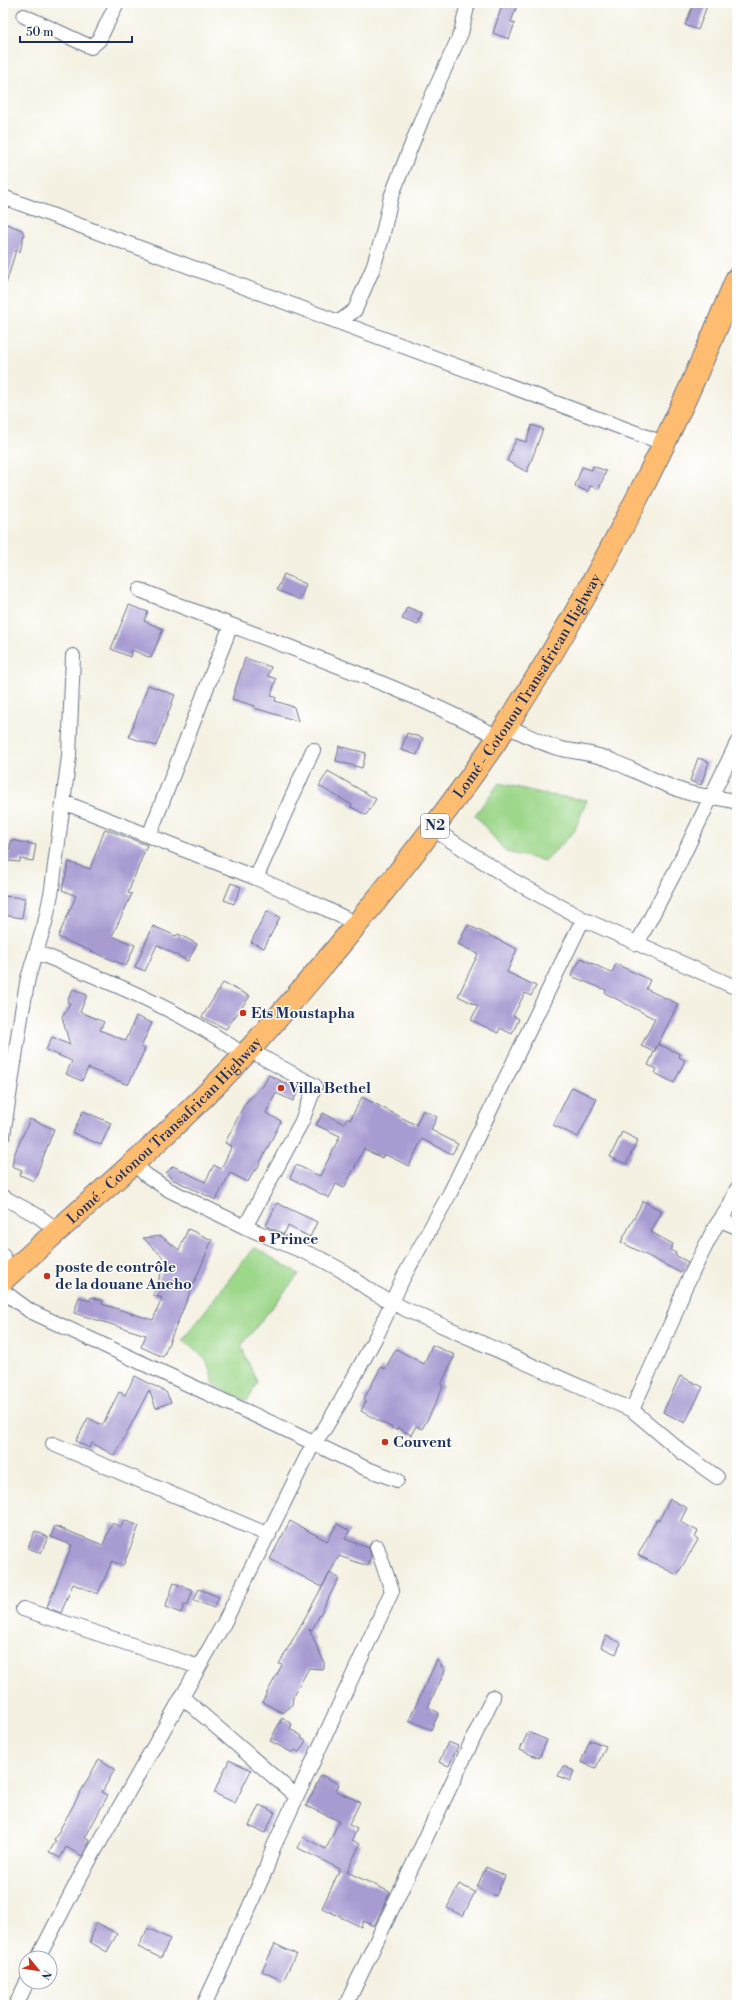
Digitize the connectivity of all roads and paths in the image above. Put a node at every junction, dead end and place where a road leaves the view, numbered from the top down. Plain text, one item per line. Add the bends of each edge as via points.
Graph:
1 (117, 3) edge
2 (468, 3) edge
3 (24, 16) dead end
4 (3, 197) edge
5 (737, 278) edge
6 (339, 322) junction
7 (664, 443) junction
8 (140, 590) dead end
9 (231, 626) junction
10 (73, 656) dead end
11 (502, 731) junction
12 (737, 743) edge
13 (313, 750) dead end
14 (712, 798) junction
15 (63, 802) junction
16 (737, 802) edge
17 (433, 829) junction
18 (149, 836) junction
19 (256, 878) junction
20 (583, 919) junction
21 (357, 924) junction
22 (637, 944) junction
23 (36, 952) junction
24 (737, 988) edge
25 (246, 1053) junction
26 (3, 1135) edge
27 (133, 1162) junction
28 (737, 1189) edge
29 (3, 1197) edge
30 (720, 1220) junction
31 (245, 1227) junction
32 (737, 1227) edge
33 (57, 1230) junction
34 (5, 1275) edge
35 (392, 1302) junction
36 (632, 1410) junction
37 (53, 1444) dead end
38 (313, 1444) junction
39 (717, 1477) dead end
40 (396, 1480) dead end
41 (269, 1535) junction
42 (377, 1547) dead end
43 (23, 1610) dead end
44 (199, 1667) junction
45 (182, 1697) junction
46 (493, 1697) dead end
47 (296, 1796) junction
48 (42, 1950) edge
49 (23, 1990) edge
50 (16, 2005) edge
51 (204, 2005) edge
52 (346, 2005) edge

1 - 3 street via 99,40 91,47
2 - 6 street via 460,33 391,197 373,268 355,310
4 - 6 street
5 - 7 highway, Lomé - Cotonou Transafrican Highway / N2
6 - 7 street
7 - 11 highway, Lomé - Cotonou Transafrican Highway / N2 via 592,581 550,655
8 - 9 street
9 - 11 street
9 - 18 street
10 - 15 street via 69,756
11 - 14 street via 561,749 592,753 689,793
11 - 17 highway, Lomé - Cotonou Transafrican Highway / N2
12 - 14 street
13 - 19 street
14 - 16 street via 723,797
14 - 22 street
15 - 18 street
15 - 23 street via 52,889
17 - 20 street via 512,880
17 - 21 highway, Lomé - Cotonou Transafrican Highway / N2
18 - 19 street
19 - 21 street
20 - 22 street
20 - 35 street via 450,1193
21 - 25 highway, Lomé - Cotonou Transafrican Highway / N2
22 - 24 street
23 - 25 street via 158,1004
23 - 26 street via 22,1011
25 - 27 highway, Lomé - Cotonou Transafrican Highway / N2
25 - 31 street via 315,1086 298,1128
27 - 31 street via 158,1184
27 - 33 highway, Lomé - Cotonou Transafrican Highway / N2
28 - 30 street
29 - 33 street via 38,1216
30 - 32 street
30 - 36 street via 684,1289
31 - 35 street via 341,1270
33 - 34 highway, Lomé - Cotonou Transafrican Highway / N2
34 - 38 street via 30,1311
35 - 36 street
35 - 38 street via 341,1401
36 - 39 street via 682,1452
37 - 41 street
38 - 40 street
38 - 41 street
41 - 44 street
42 - 47 street via 392,1591
43 - 44 street
44 - 45 street
45 - 47 street
45 - 48 street via 81,1875
46 - 52 street
47 - 51 street
49 - 50 street

